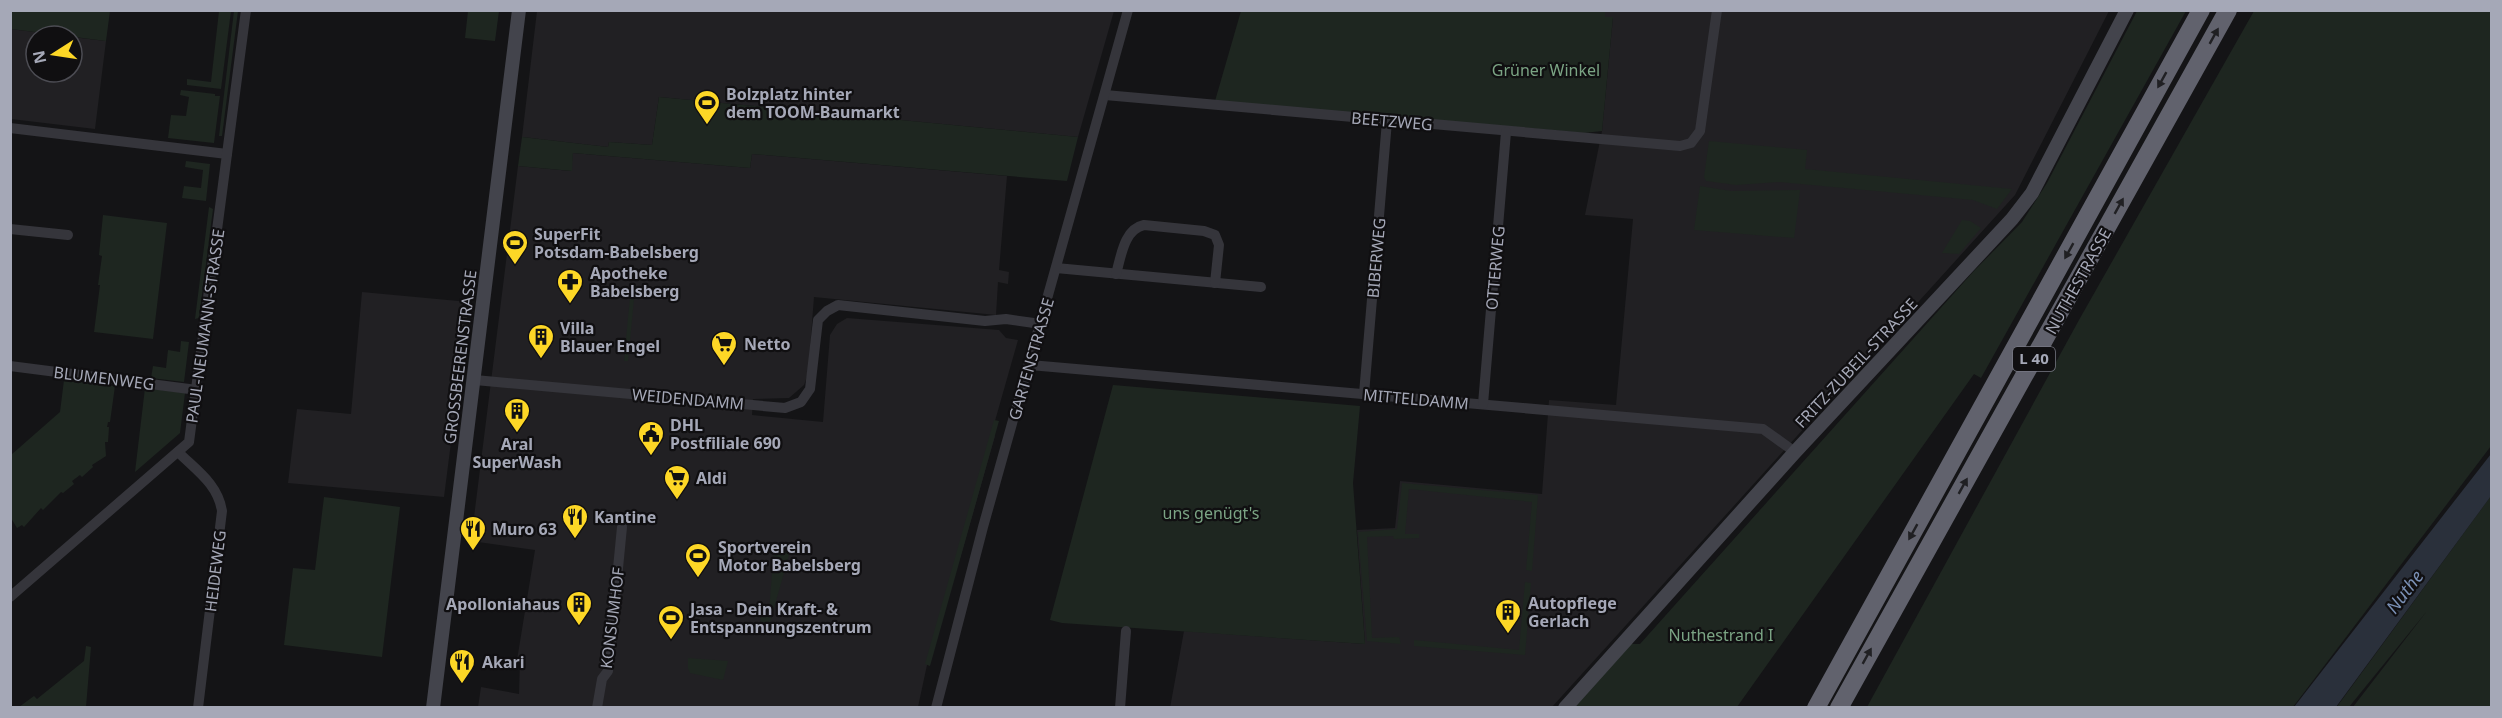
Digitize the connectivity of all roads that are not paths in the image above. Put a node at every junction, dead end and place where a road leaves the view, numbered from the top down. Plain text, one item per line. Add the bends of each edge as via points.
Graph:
1 (246, 10) edge
2 (519, 10) edge
3 (1128, 10) edge
4 (1717, 10) edge
5 (2127, 10) edge
6 (2200, 10) edge
7 (2228, 10) edge
8 (1105, 95) junction
9 (1387, 121) junction
10 (10, 128) edge
11 (1506, 132) junction
12 (227, 154) junction
13 (10, 229) edge
14 (68, 235) dead end
15 (1056, 268) junction
16 (1116, 274) junction
17 (1215, 283) junction
18 (1261, 287) dead end
19 (1041, 324) junction
20 (1030, 365) junction
21 (10, 366) edge
22 (475, 380) junction
23 (197, 390) junction
24 (1364, 394) junction
25 (1483, 404) junction
26 (178, 452) junction
27 (1795, 452) junction
28 (622, 527) dead end
29 (10, 597) edge
30 (1126, 631) dead end
31 (198, 708) edge
32 (433, 708) edge
33 (597, 708) edge
34 (936, 708) edge
35 (1120, 708) edge
36 (1565, 708) edge
37 (1816, 708) edge
38 (1839, 708) edge

1 - 12 street, PAUL-NEUMANN-STRASSE
2 - 22 street, GROSSBEERENSTRASSE
3 - 8 street, GARTENSTRASSE
4 - 11 street, BEETZWEG via 1700,131 1691,142 1680,146
5 - 27 street, FRITZ-ZUBEIL-STRASSE via 2032,193 1998,236
6 -> 37 highway, NUTHESTRASSE / L 40
38 -> 7 highway, NUTHESTRASSE / L 40
8 - 9 street, BEETZWEG
8 - 15 street, GARTENSTRASSE
9 - 11 street, BEETZWEG
9 - 24 street, BIBERWEG
10 - 12 street
11 - 25 street, OTTERWEG
12 - 23 street, PAUL-NEUMANN-STRASSE
13 - 14 street
15 - 16 street
15 - 19 street, GARTENSTRASSE
16 - 17 street
16 - 17 street via 1130,234 1144,225 1215,235 1219,245
17 - 18 street
19 - 20 street, GARTENSTRASSE
19 - 22 street, WEIDENDAMM via 838,305 826,310 818,320 810,388 801,402 785,408
20 - 24 street, MITTELDAMM
20 - 34 street, GARTENSTRASSE
21 - 23 street, BLUMENWEG
22 - 32 street, GROSSBEERENSTRASSE
23 - 26 street, PAUL-NEUMANN-STRASSE via 189,442
24 - 25 street, MITTELDAMM
25 - 27 street, MITTELDAMM via 1763,429
26 - 29 street, PAUL-NEUMANN-STRASSE
26 - 31 street, HEIDEWEG via 213,485 222,511
27 - 36 street, FRITZ-ZUBEIL-STRASSE
28 - 33 street, KONSUMHOF via 608,671 602,679
30 - 35 street

